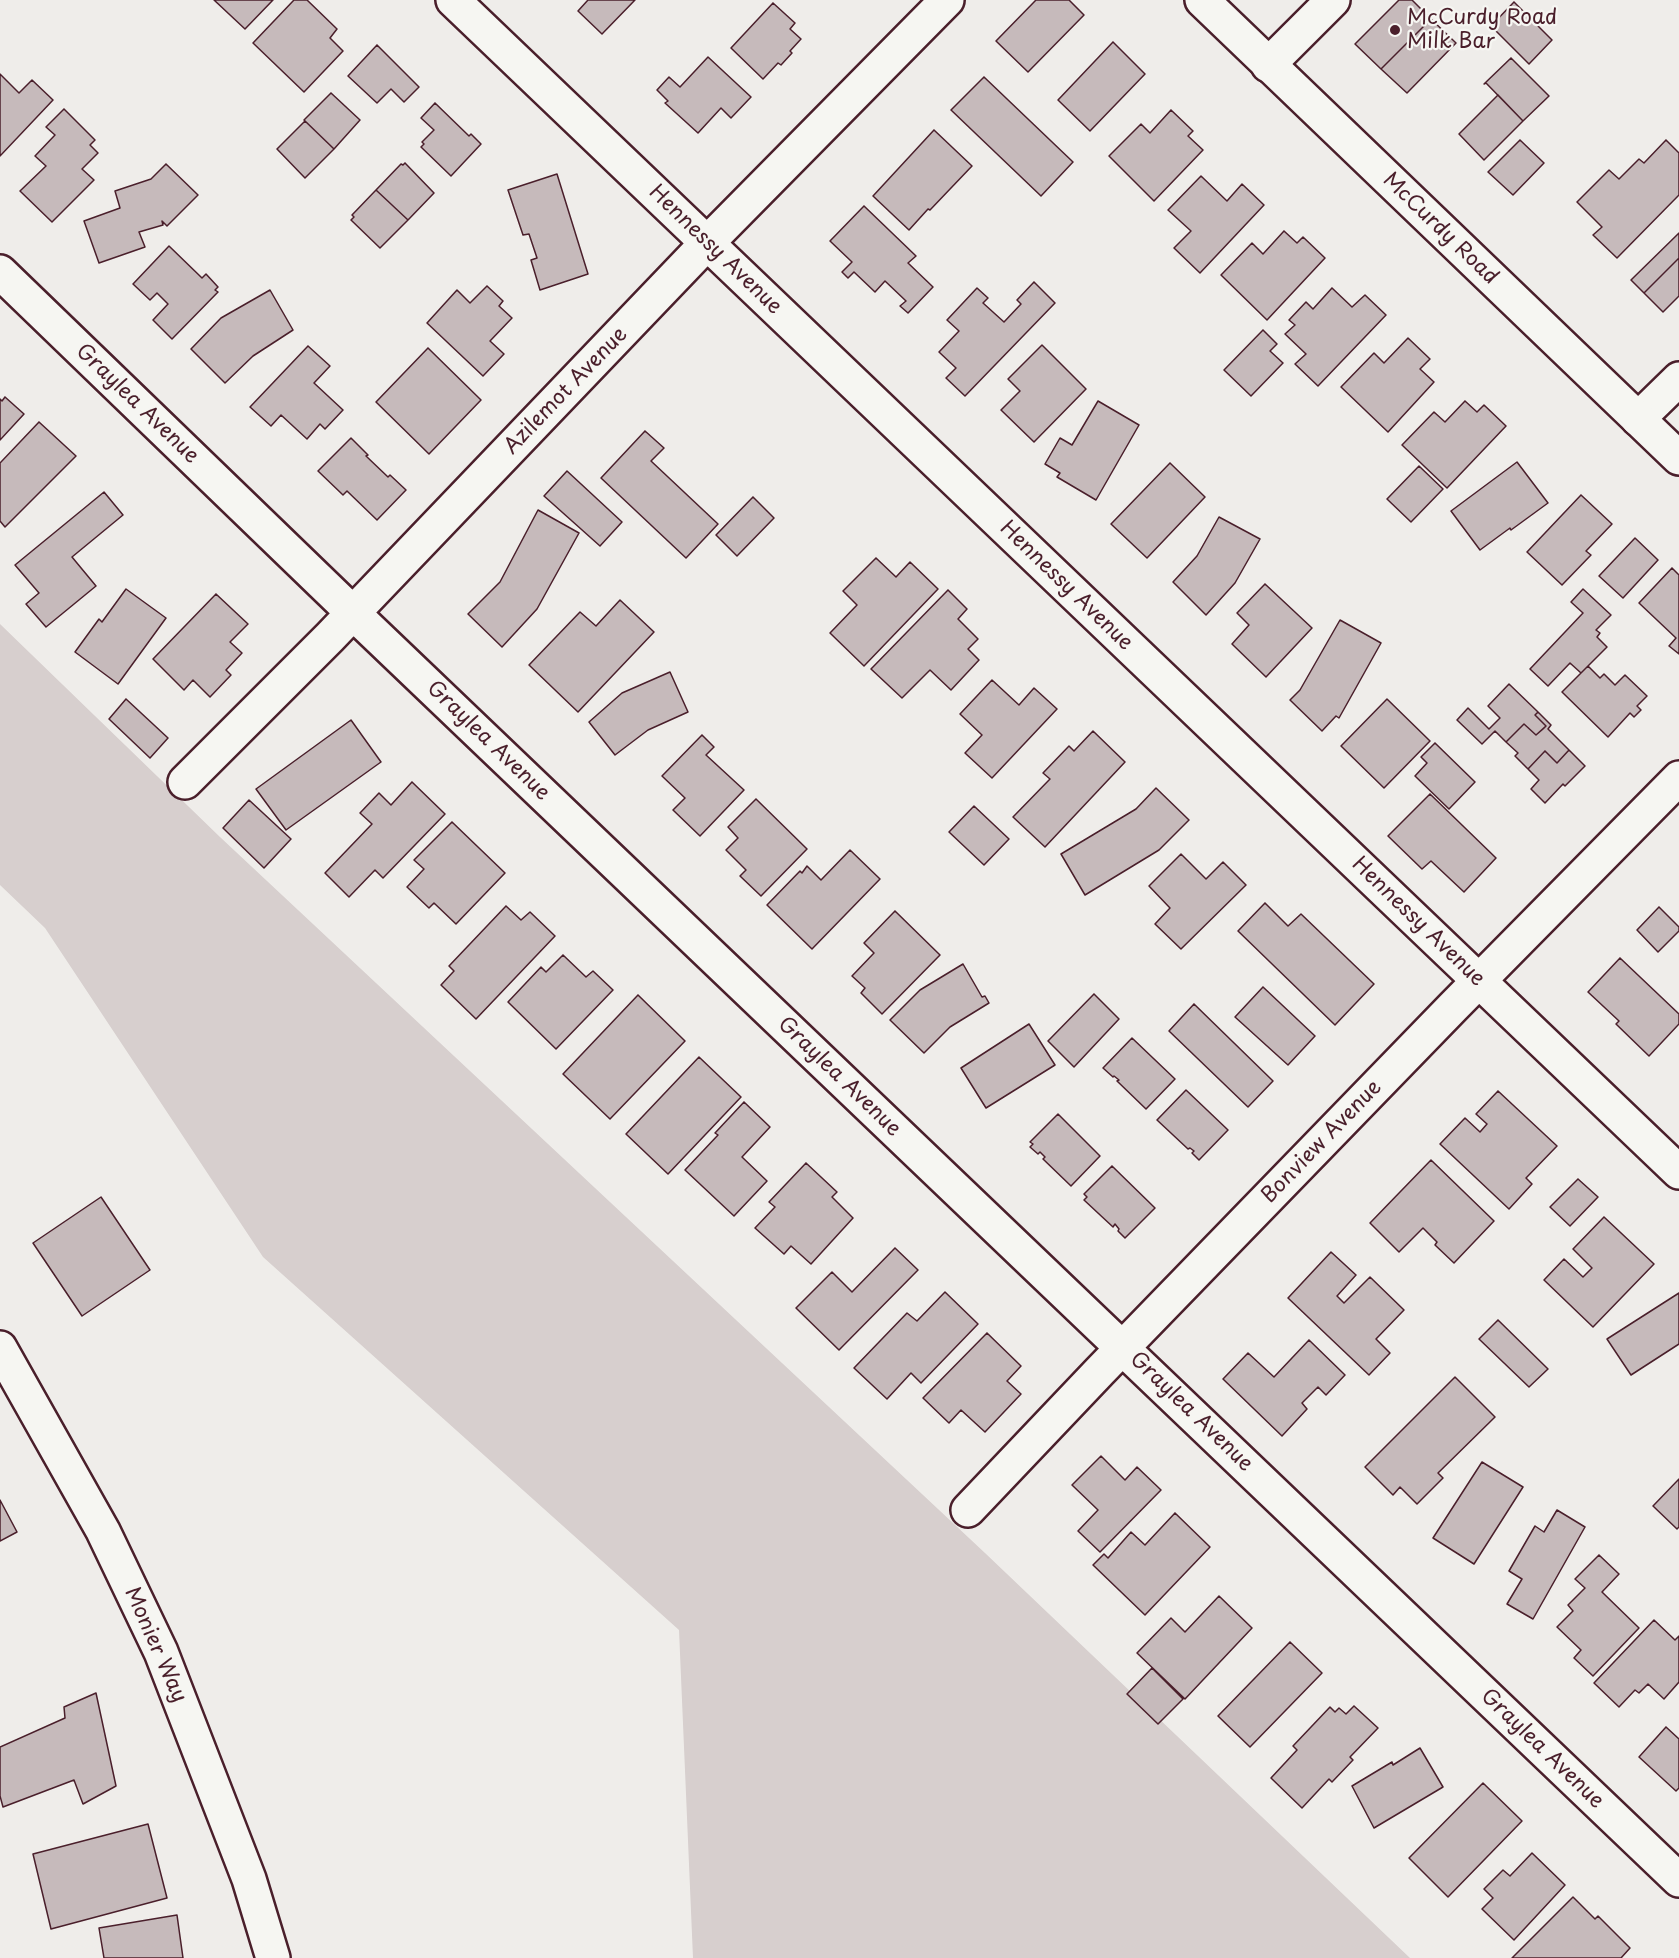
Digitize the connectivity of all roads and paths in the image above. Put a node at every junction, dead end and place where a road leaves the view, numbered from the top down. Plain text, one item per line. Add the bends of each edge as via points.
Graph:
1 (453, 0) edge
2 (947, 0) edge
3 (1202, 0) edge
4 (1333, 0) edge
5 (1268, 65) junction
6 (707, 243) junction
7 (0, 273) edge
8 (1679, 379) edge
9 (1638, 419) junction
10 (1679, 458) edge
11 (353, 613) junction
12 (1679, 778) edge
13 (185, 782) dead end
14 (1479, 980) junction
15 (1679, 1172) edge
16 (1123, 1347) junction
17 (0, 1348) edge
18 (968, 1510) dead end
19 (1679, 1880) edge
20 (273, 1958) edge

1 - 6 street, Hennessy Avenue
2 - 6 street, Azilemot Avenue
3 - 5 street, McCurdy Road
4 - 5 street
5 - 9 street, McCurdy Road
6 - 11 street, Azilemot Avenue
6 - 14 street, Hennessy Avenue
7 - 11 street, Graylea Avenue
8 - 9 street
9 - 10 street, McCurdy Road
11 - 13 street, Azilemot Avenue
11 - 16 street, Graylea Avenue
12 - 14 street, Bonview Avenue
14 - 15 street, Hennessy Avenue
14 - 16 street, Bonview Avenue
16 - 18 street, Bonview Avenue
16 - 19 street, Graylea Avenue
17 - 20 street, Monier Way via 103,1531 161,1652 249,1879

